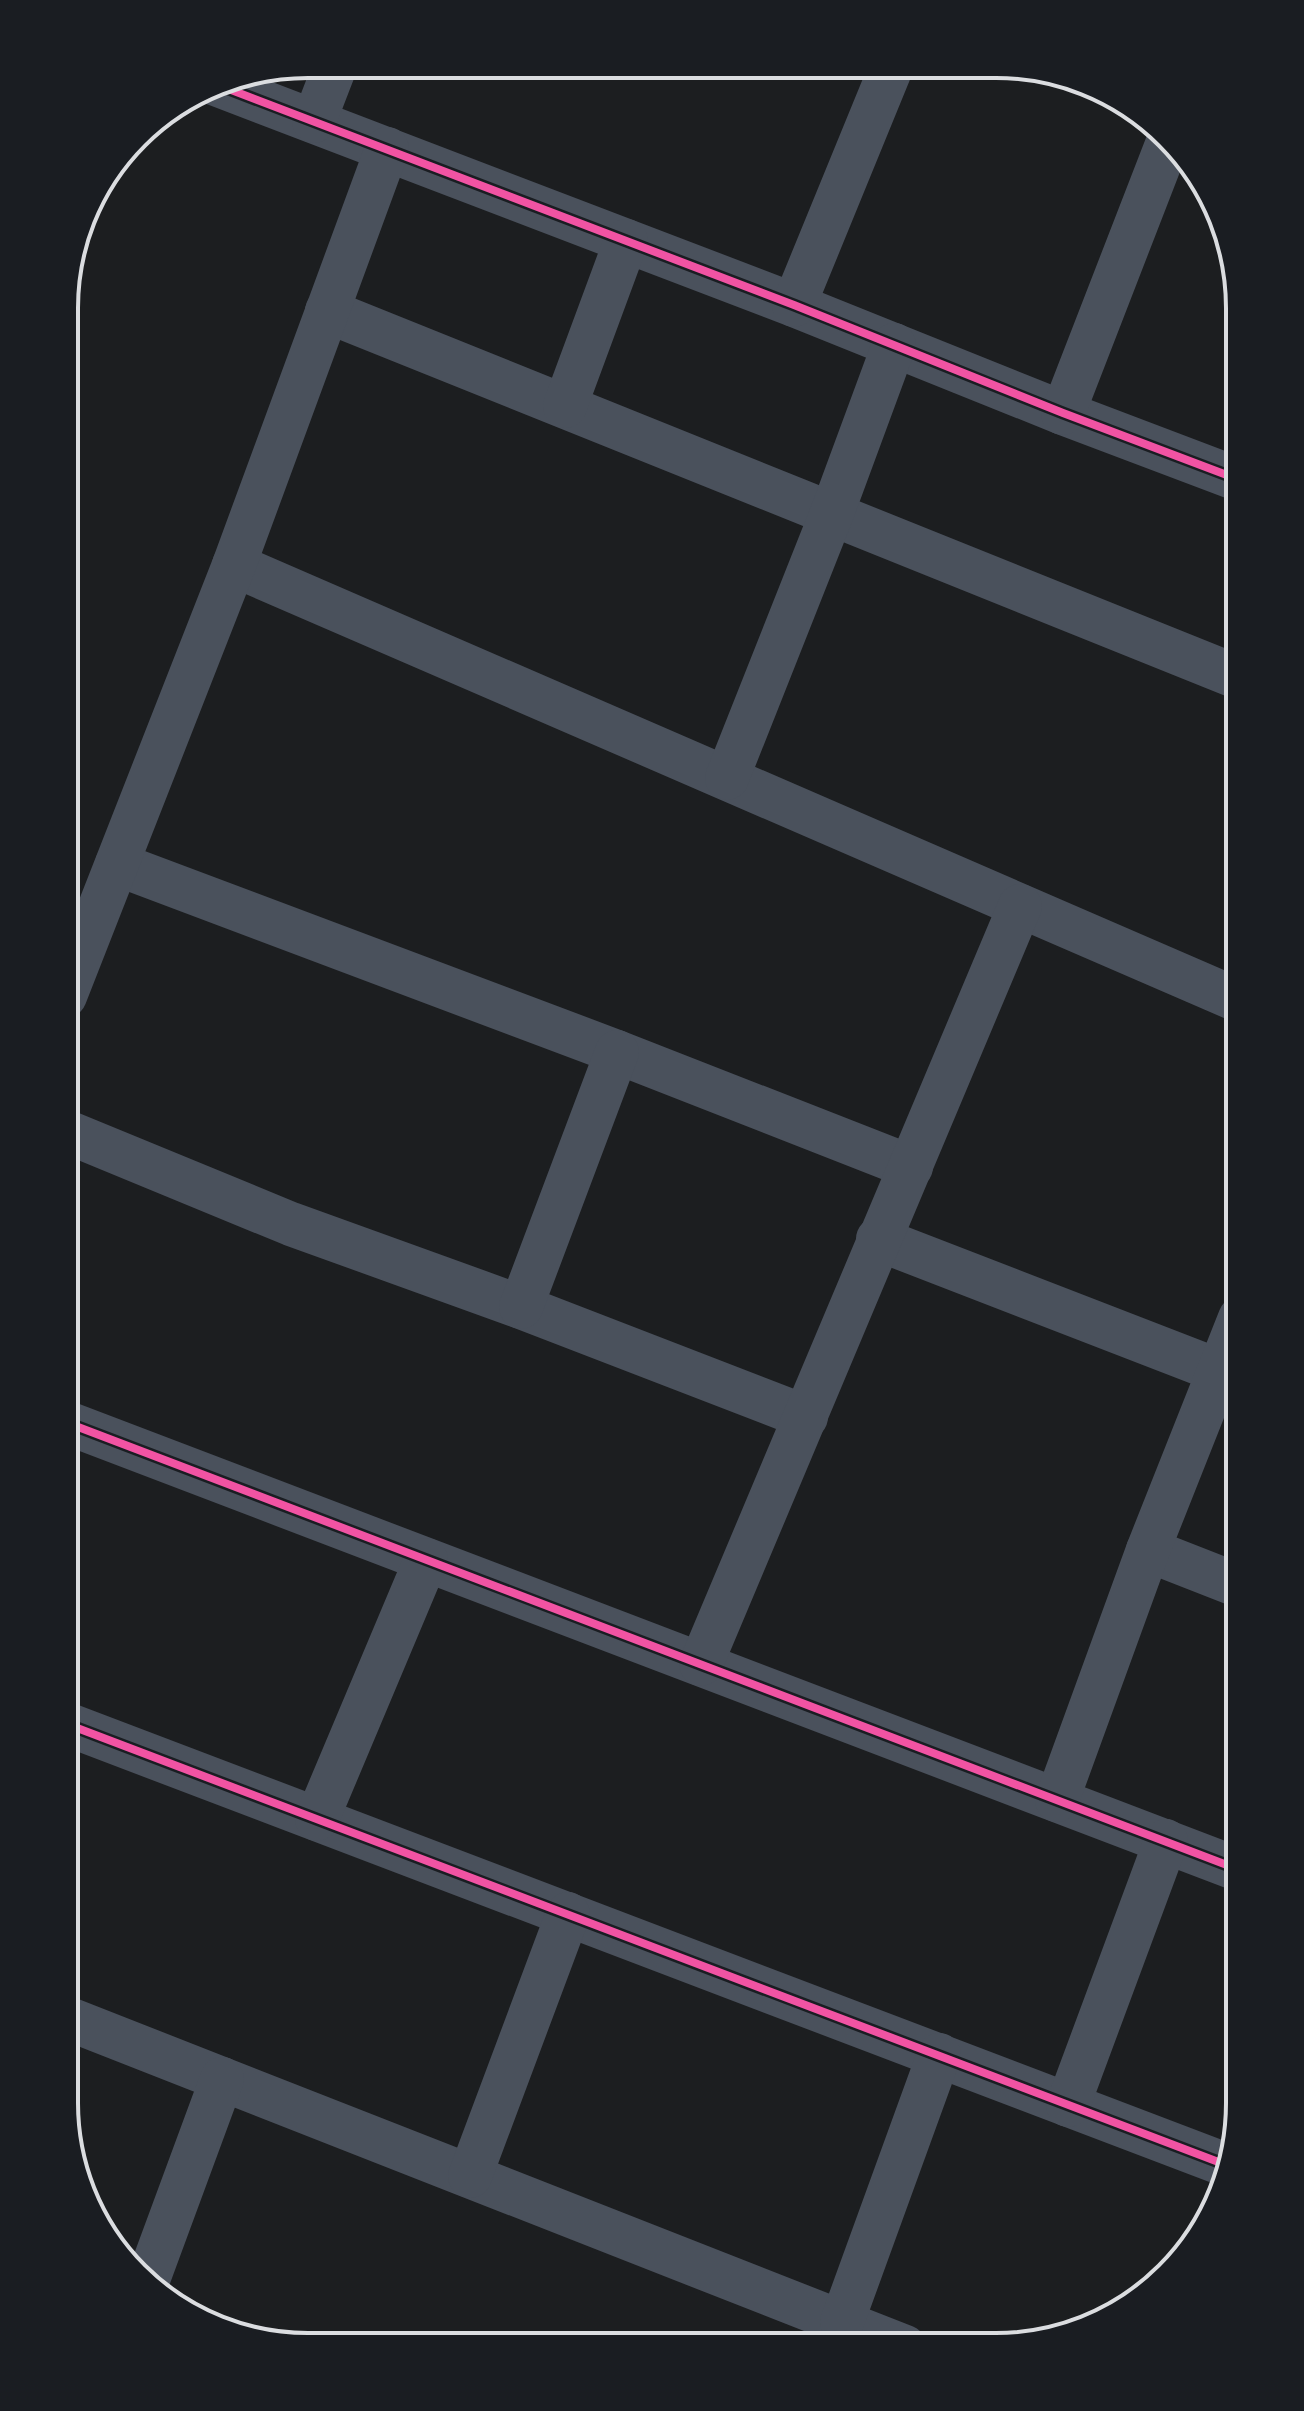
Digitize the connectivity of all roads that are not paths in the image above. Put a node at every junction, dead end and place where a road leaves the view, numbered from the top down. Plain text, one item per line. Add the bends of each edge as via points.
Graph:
1 (331, 78) edge
2 (887, 78) edge
3 (233, 91) edge
4 (314, 121) junction
5 (387, 149) junction
6 (1164, 151) edge
7 (626, 241) junction
8 (794, 305) junction
9 (327, 311) junction
10 (894, 345) junction
11 (565, 406) junction
12 (1063, 413) junction
13 (1226, 475) edge
14 (832, 513) junction
15 (234, 565) junction
16 (1226, 672) edge
17 (727, 778) junction
18 (117, 864) junction
19 (1020, 906) junction
20 (78, 963) edge
21 (1226, 995) edge
22 (617, 1052) junction
23 (78, 1136) edge
24 (911, 1167) junction
25 (878, 1239) junction
26 (521, 1307) junction
27 (1226, 1373) edge
28 (1226, 1384) edge
29 (806, 1417) junction
30 (78, 1427) edge
31 (1148, 1550) junction
32 (426, 1560) junction
33 (1226, 1581) edge
34 (701, 1664) junction
35 (78, 1728) edge
36 (1057, 1800) junction
37 (317, 1819) junction
38 (1166, 1841) junction
39 (1226, 1865) edge
40 (568, 1914) junction
41 (78, 2022) edge
42 (939, 2055) junction
43 (222, 2079) junction
44 (1068, 2105) junction
45 (1218, 2162) edge
46 (470, 2176) junction
47 (151, 2271) edge
48 (842, 2322) junction
49 (870, 2333) edge

1 - 4 street
2 - 8 street
3 - 4 street
4 - 5 street
5 - 7 street
5 - 9 street
6 - 12 street
7 - 8 street
7 - 11 street
8 - 10 street
9 - 11 street
9 - 15 street
10 - 12 street
10 - 14 street
11 - 14 street
12 - 13 street
14 - 16 street
14 - 17 street
15 - 17 street
15 - 18 street
17 - 19 street
18 - 20 street
18 - 22 street
19 - 21 street
19 - 24 street
22 - 24 street
22 - 26 street
23 - 26 street via 291,1224
24 - 25 street
25 - 27 street
25 - 29 street
26 - 29 street
28 - 31 street
29 - 34 street
30 - 32 street
31 - 33 street
31 - 36 street
32 - 34 street
32 - 37 street
34 - 36 street
35 - 37 street
36 - 38 street
37 - 40 street
38 - 39 street
38 - 44 street
40 - 42 street
40 - 46 street
41 - 43 street
42 - 44 street
42 - 48 street
43 - 46 street
43 - 47 street
44 - 45 street
46 - 48 street
48 - 49 street

